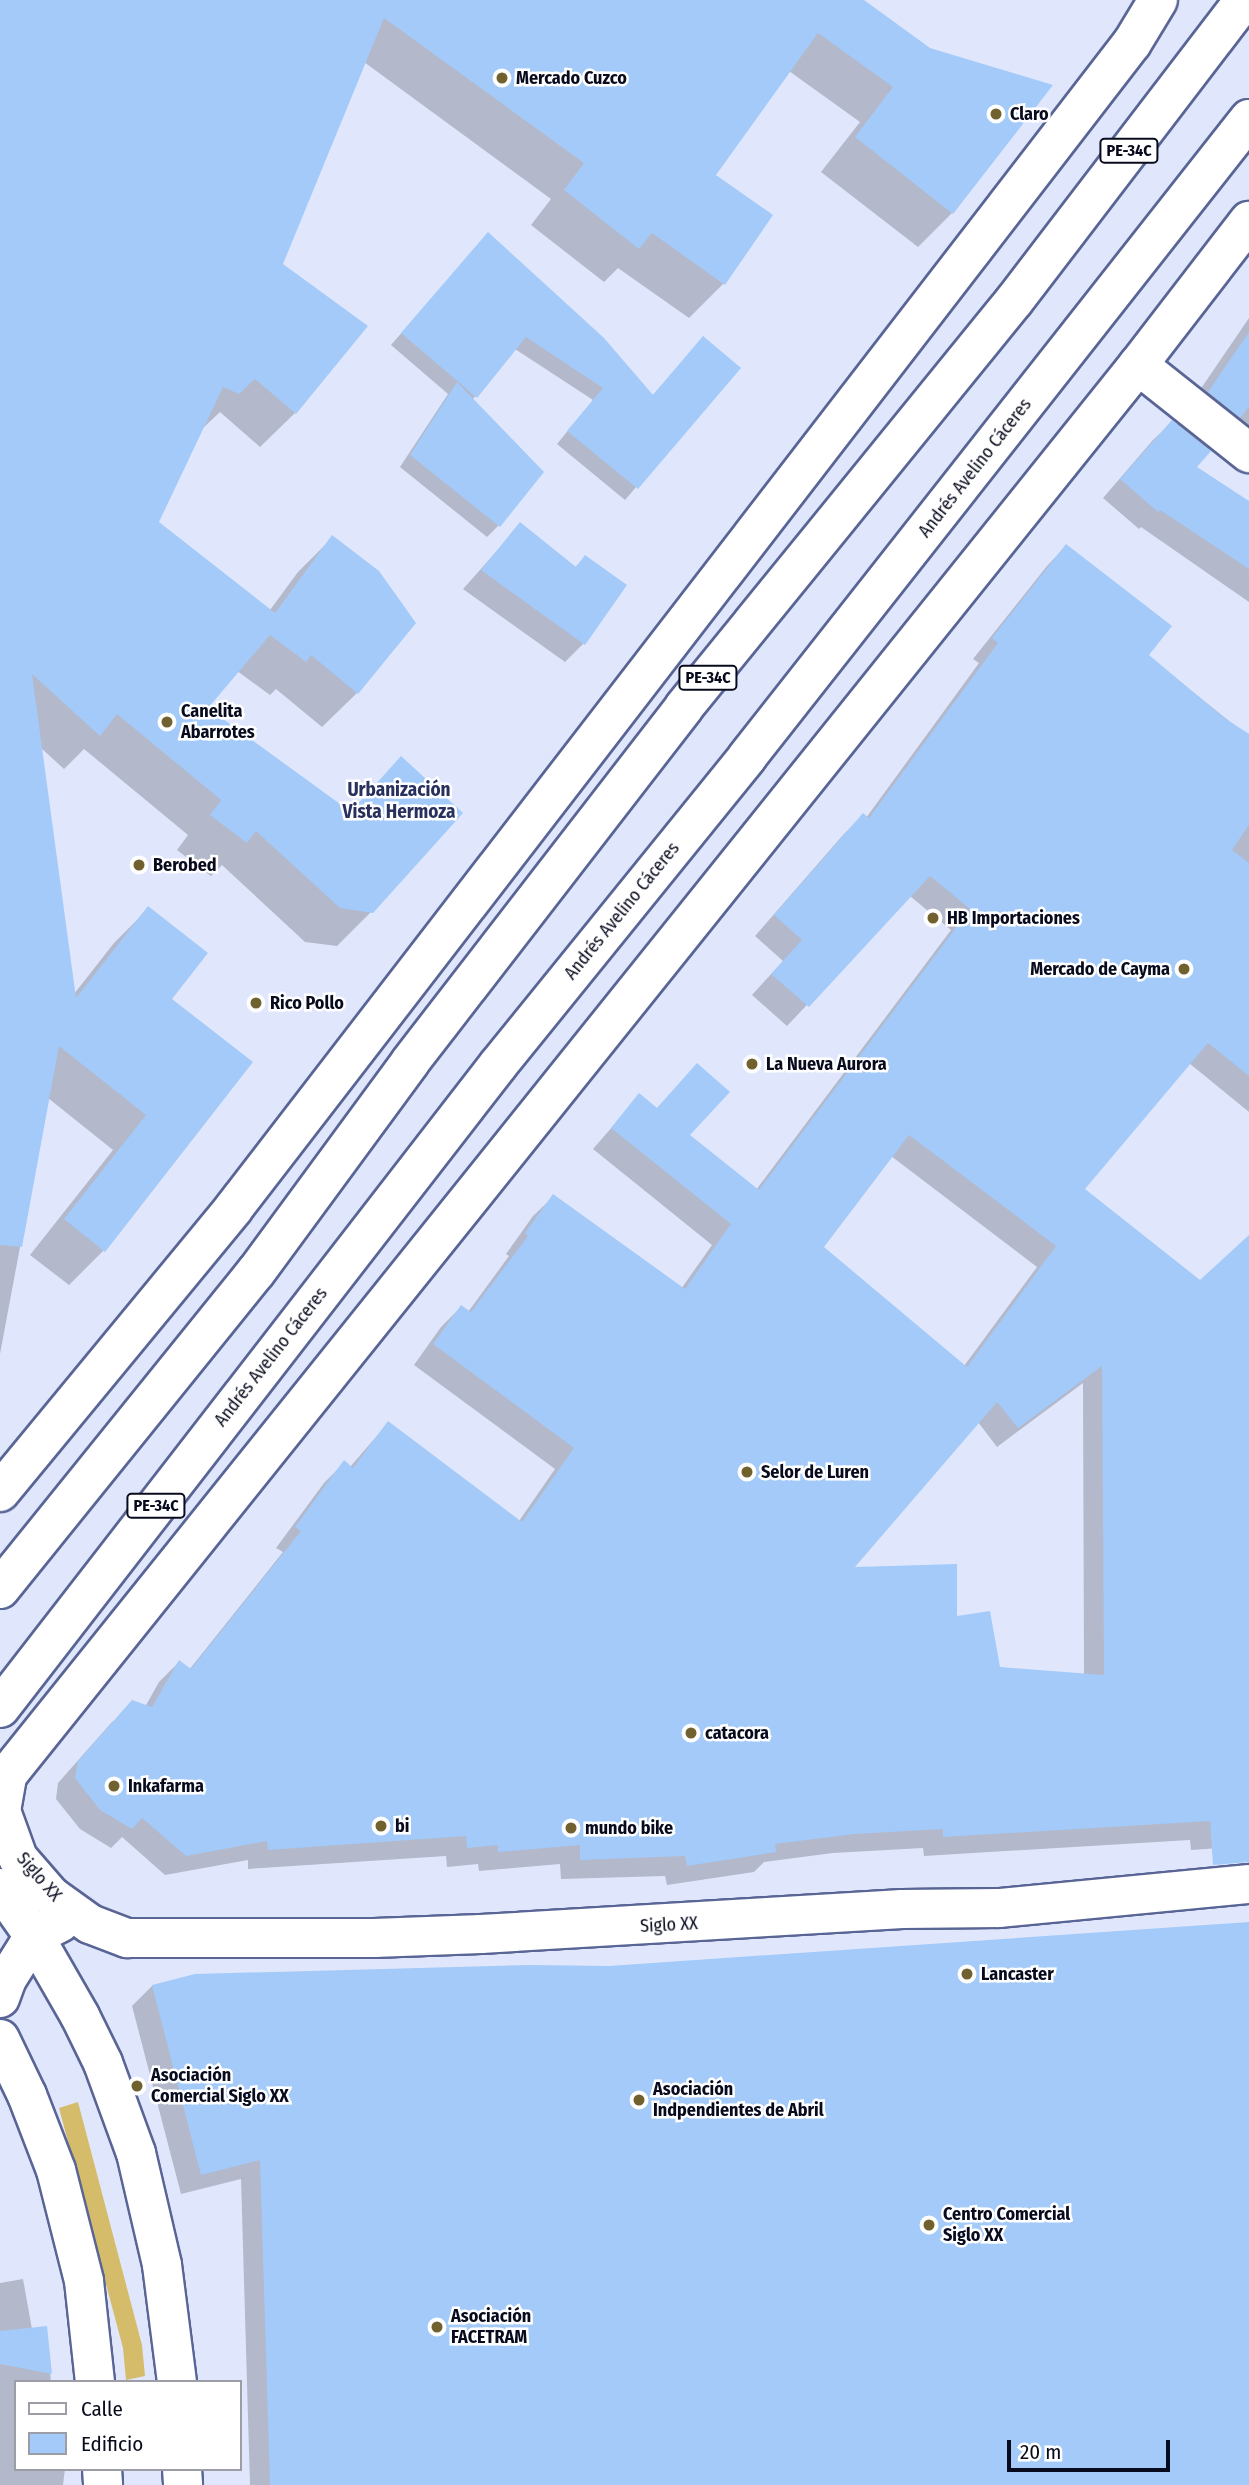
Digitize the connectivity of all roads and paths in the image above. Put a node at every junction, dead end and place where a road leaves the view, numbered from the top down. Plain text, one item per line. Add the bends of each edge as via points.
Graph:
1 (1158, 0) edge
2 (1244, 0) edge
3 (1249, 119) edge
4 (1249, 221) edge
5 (1138, 365) junction
6 (1249, 453) edge
7 (0, 1492) edge
8 (0, 1589) edge
9 (0, 1708) edge
10 (3, 1780) edge
11 (1249, 1884) edge
12 (0, 1888) edge
13 (90, 1924) junction
14 (34, 1936) junction
15 (0, 1998) edge
16 (0, 2039) edge
17 (95, 2380) edge
18 (177, 2380) edge

1 - 7 main road via 1132,43 233,1209
2 - 8 main road, PE-34C via 1014,301 684,706 410,1062 256,1272
3 - 9 main road, Andrés Avelino Cáceres / PE-34C via 312,1304
4 - 5 main road
5 - 6 main road
5 - 10 main road
10 - 13 main road, Siglo XX via 1,1811 18,1858 51,1896
11 - 13 main road, Siglo XX via 999,1908 902,1909 374,1938 127,1938
12 - 14 main road
13 - 14 main road, Siglo XX via 58,1923
14 - 15 main road
14 - 18 main road via 103,2063 136,2153 162,2265
16 - 17 main road via 56,2170 84,2281

